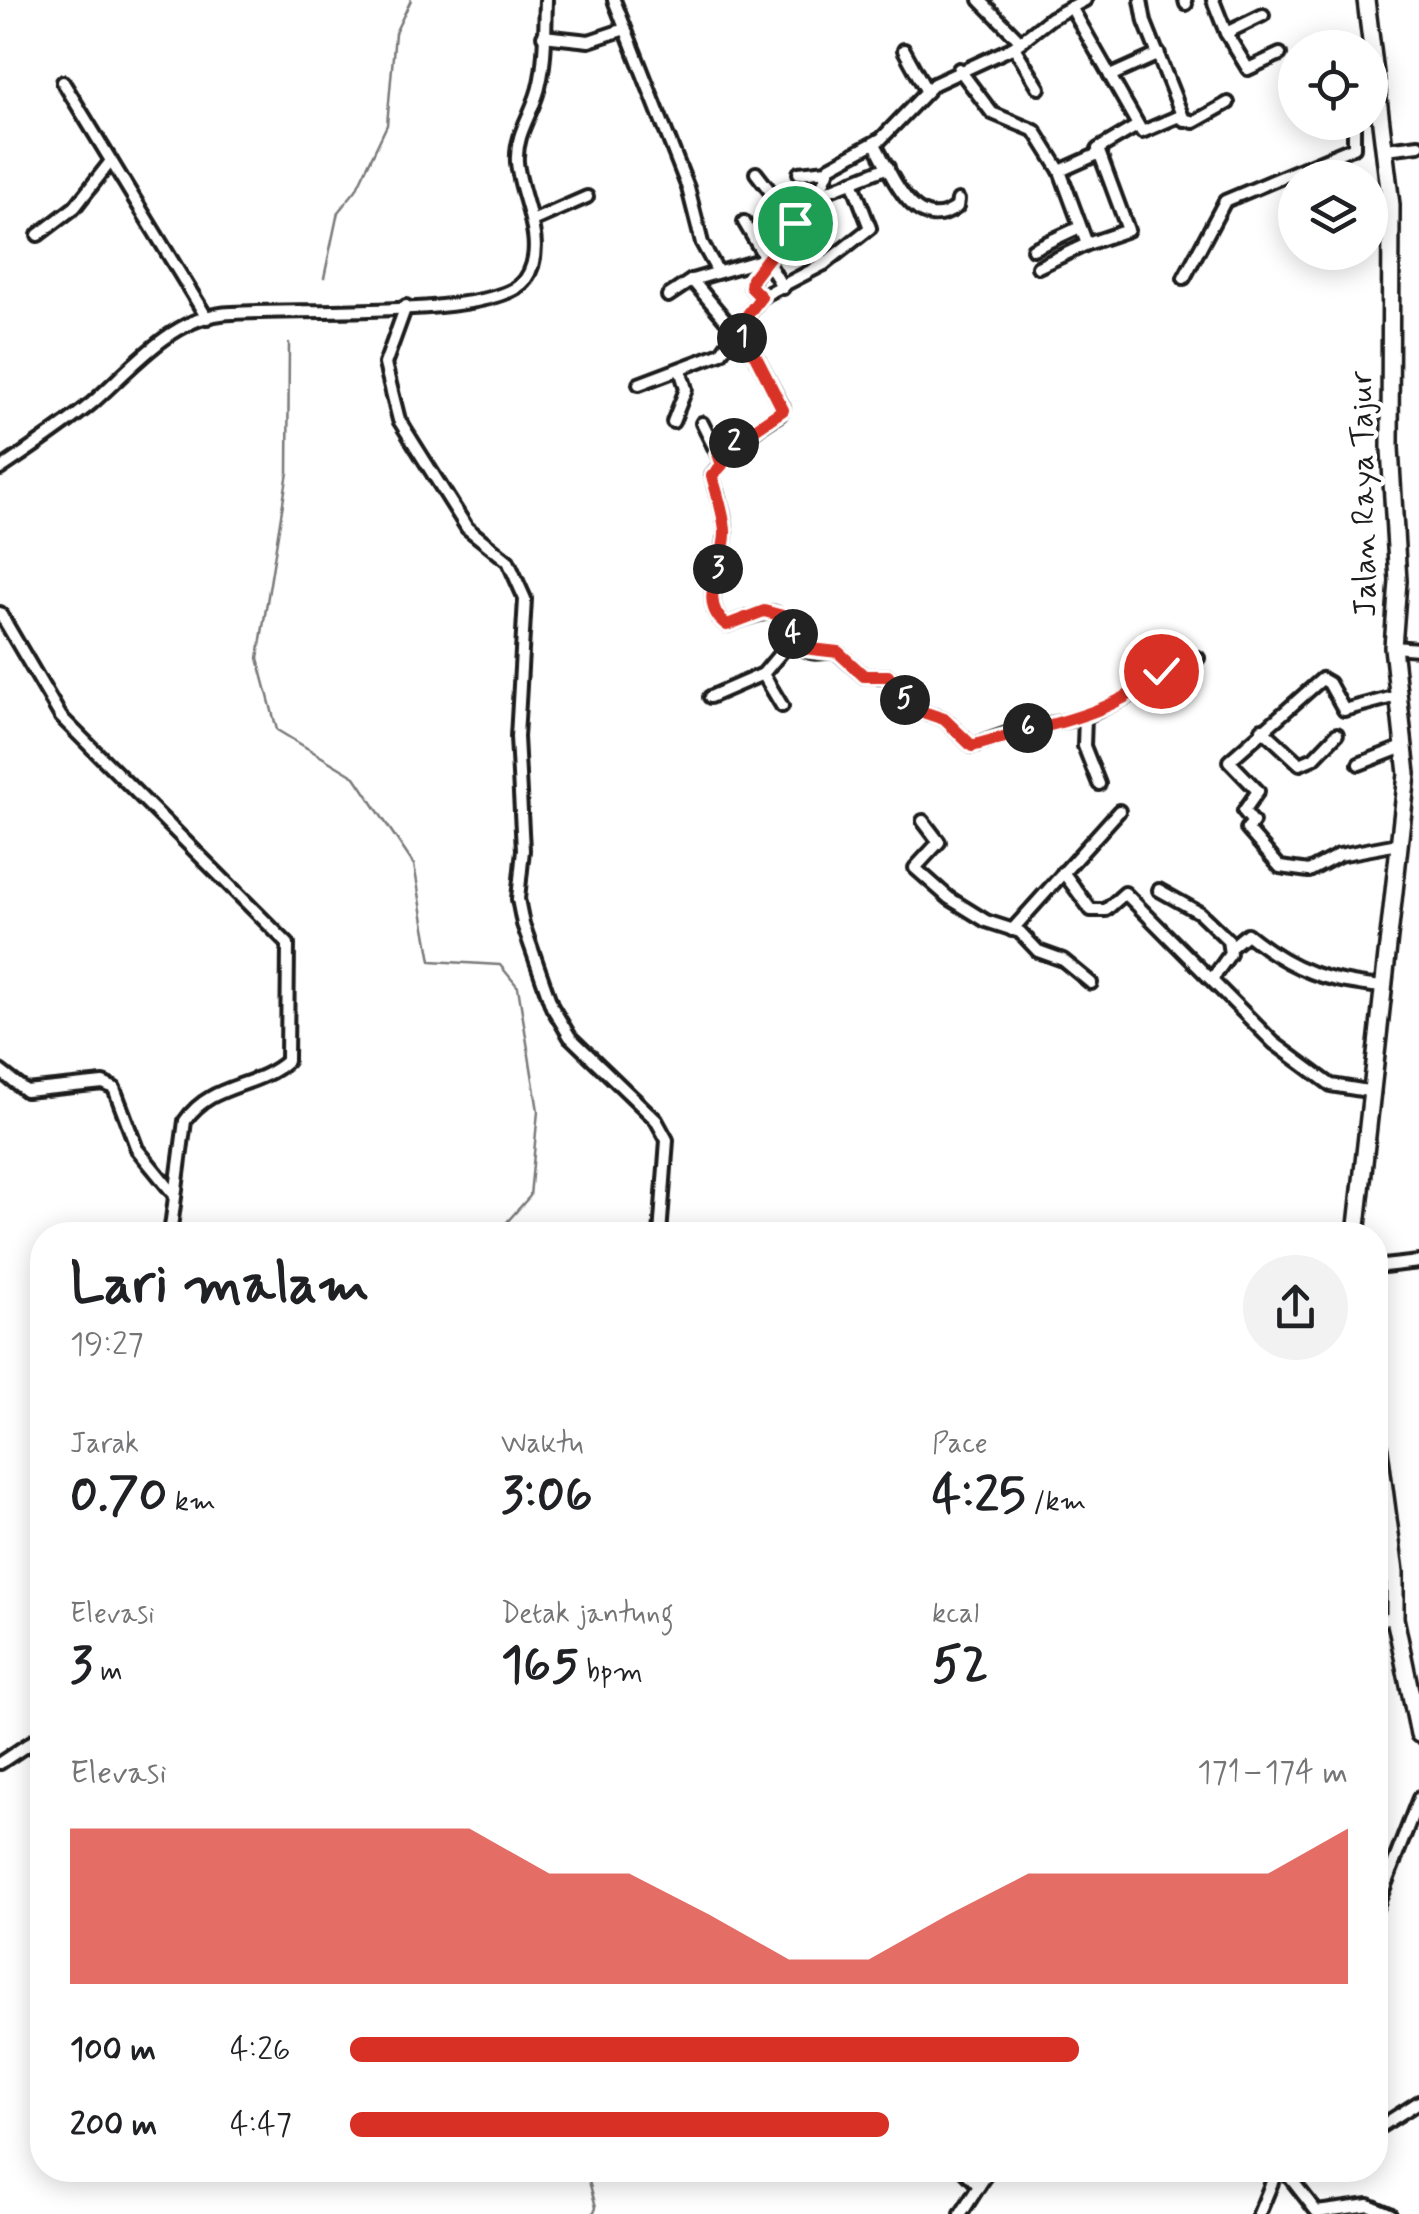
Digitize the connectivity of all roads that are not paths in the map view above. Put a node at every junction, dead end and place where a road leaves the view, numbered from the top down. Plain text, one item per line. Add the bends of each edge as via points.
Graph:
1 (546, 0) edge
2 (614, 0) edge
3 (980, 0) edge
4 (1085, 0) edge
5 (1142, 0) edge
6 (1213, 0) edge
7 (1366, 0) edge
8 (1071, 7) junction
9 (1263, 15) dead end
10 (626, 29) junction
11 (1368, 30) edge
12 (1226, 33) junction
13 (543, 36) junction
14 (1017, 45) junction
15 (904, 50) dead end
16 (1159, 54) junction
17 (1278, 55) edge
18 (960, 69) junction
19 (1110, 76) junction
20 (63, 82) dead end
21 (1039, 88) dead end
22 (926, 90) junction
23 (1228, 103) dead end
24 (1184, 120) junction
25 (1136, 126) junction
26 (1354, 140) edge
27 (1383, 140) edge
28 (875, 144) junction
29 (1419, 145) edge
30 (1386, 149) junction
31 (1098, 154) junction
32 (111, 161) junction
33 (888, 167) junction
34 (828, 170) junction
35 (1060, 171) junction
36 (756, 173) dead end
37 (798, 173) dead end
38 (852, 181) junction
39 (818, 195) junction
40 (587, 197) dead end
41 (958, 200) dead end
42 (1390, 216) joint
43 (797, 220) junction
44 (532, 221) junction
45 (744, 222) dead end
46 (1078, 228) junction
47 (38, 235) dead end
48 (1054, 239) junction
49 (1087, 244) junction
50 (1032, 249) dead end
51 (1062, 256) junction
52 (766, 258) junction
53 (824, 264) junction
54 (1038, 268) dead end
55 (718, 272) junction
56 (1184, 278) dead end
57 (692, 280) junction
58 (783, 288) junction
59 (668, 296) dead end
60 (761, 297) junction
61 (406, 306) junction
62 (207, 318) junction
63 (736, 330) junction
64 (680, 369) junction
65 (639, 384) dead end
66 (674, 422) dead end
67 (702, 423) dead end
68 (718, 454) junction
69 (0, 469) edge
70 (0, 614) edge
71 (794, 636) junction
72 (1394, 647) junction
73 (1419, 649) edge
74 (1198, 658) dead end
75 (762, 674) junction
76 (1396, 696) junction
77 (710, 697) dead end
78 (782, 706) dead end
79 (1085, 716) junction
80 (1262, 728) junction
81 (1337, 734) dead end
82 (1404, 747) junction
83 (1359, 764) dead end
84 (1098, 784) dead end
85 (1119, 810) dead end
86 (923, 821) dead end
87 (1398, 844) junction
88 (1063, 872) junction
89 (1159, 890) dead end
90 (1012, 930) junction
91 (1230, 948) junction
92 (1212, 980) junction
93 (1091, 984) dead end
94 (1384, 987) junction
95 (0, 1071) edge
96 (1374, 1092) junction
97 (173, 1194) junction
98 (171, 1222) edge
99 (661, 1222) edge
100 (1358, 1222) edge
101 (1419, 1262) edge
102 (1388, 1266) edge
103 (1388, 1557) edge
104 (1395, 1618) junction
105 (1388, 1619) edge
106 (1419, 1734) edge
107 (30, 1743) edge
108 (0, 1763) edge
109 (1419, 1798) edge
110 (1388, 1878) edge
111 (1419, 2102) edge
112 (1388, 2122) edge
113 (975, 2182) edge
114 (982, 2182) edge
115 (1277, 2182) edge
116 (1293, 2182) edge
117 (979, 2186) junction
118 (961, 2214) edge
119 (1260, 2214) edge
120 (1390, 2214) edge

1 - 13 street
2 - 10 street
3 - 14 street
4 - 8 street
5 - 16 street
6 - 12 street
7 - 11 main road, Jalan Raya Tajur
8 - 14 street
8 - 19 street
9 - 12 street
10 - 13 street via 589,41
10 - 55 street
12 - 17 street via 1248,69
13 - 44 street via 540,84 517,150
14 - 18 street
14 - 21 street
15 - 22 street
16 - 19 street
16 - 24 street
18 - 22 street
18 - 35 street via 992,114 1035,130
19 - 25 street
20 - 32 street
22 - 28 street
23 - 24 street via 1194,122
24 - 25 street via 1148,132
25 - 31 street
26 - 56 street via 1354,147 1224,202
27 - 30 main road, Jalan Raya Tajur
28 - 33 street
28 - 34 street
29 - 30 street
30 - 42 main road, Jalan Raya Tajur
31 - 35 street
31 - 49 street via 1129,225 1125,234
32 - 47 street via 75,207
32 - 62 street
33 - 38 street
33 - 41 street via 918,211 934,219
34 - 37 street
34 - 39 street
35 - 46 street
36 - 43 street
38 - 39 street
38 - 53 street via 870,228
39 - 43 street
40 - 44 street
42 - 72 main road, Jalan Raya Tajur
43 - 52 street
43 - 53 street
44 - 61 street via 534,253 520,285 492,300
45 - 52 street
46 - 48 street
46 - 49 street
48 - 50 street
48 - 51 street
49 - 51 street
51 - 54 street
52 - 55 street
52 - 58 street
52 - 60 street via 752,279
53 - 58 street
55 - 57 street
57 - 59 street
57 - 63 street
58 - 60 street
60 - 63 street
61 - 62 street
61 - 99 street via 385,364 399,420 467,528 508,561 525,599 517,737 523,924 552,1007 570,1037 656,1120 667,1140
62 - 69 street via 160,344
63 - 64 street via 721,353
63 - 68 street via 783,410
64 - 65 street
64 - 66 street via 686,390
67 - 68 street
68 - 71 street via 722,465 712,476 726,534 711,600 717,618 727,625 771,611 783,616
70 - 97 street via 61,716 288,944 287,1062 212,1094 191,1111
71 - 75 street
71 - 79 street via 811,652 841,654 860,675 888,676 911,708 944,719 972,746
72 - 73 street
72 - 76 main road, Jalan Raya Tajur
74 - 79 street via 1161,671 1141,690
75 - 77 street
75 - 78 street
76 - 80 street via 1344,710 1322,678
76 - 82 main road, Jalan Raya Tajur
79 - 84 street via 1084,746
80 - 81 street via 1300,764
80 - 87 street via 1229,761 1258,792 1244,810 1254,822 1248,829 1280,867 1309,871 1339,855
82 - 83 street
82 - 87 main road, Jalan Raya Tajur
85 - 88 street
86 - 90 street via 939,842 915,868 986,922
87 - 94 main road, Jalan Raya Tajur
88 - 90 street
88 - 92 street via 1090,910 1106,910 1125,893
89 - 91 street via 1211,922
90 - 93 street
91 - 92 street
91 - 94 street via 1247,934 1310,974
92 - 96 street via 1264,1034 1322,1079 1341,1089
94 - 96 main road, Jalan Raya Tajur
95 - 97 street via 26,1091 103,1082 114,1088 137,1150
96 - 100 main road, Jalan Raya Tajur
97 - 98 street
101 - 102 street
103 - 104 main road
104 - 105 street
104 - 106 main road
107 - 108 street
109 - 110 street
111 - 112 street
113 - 117 street
114 - 117 street
115 - 119 street
116 - 120 street via 1317,2212 1369,2205
117 - 118 street

